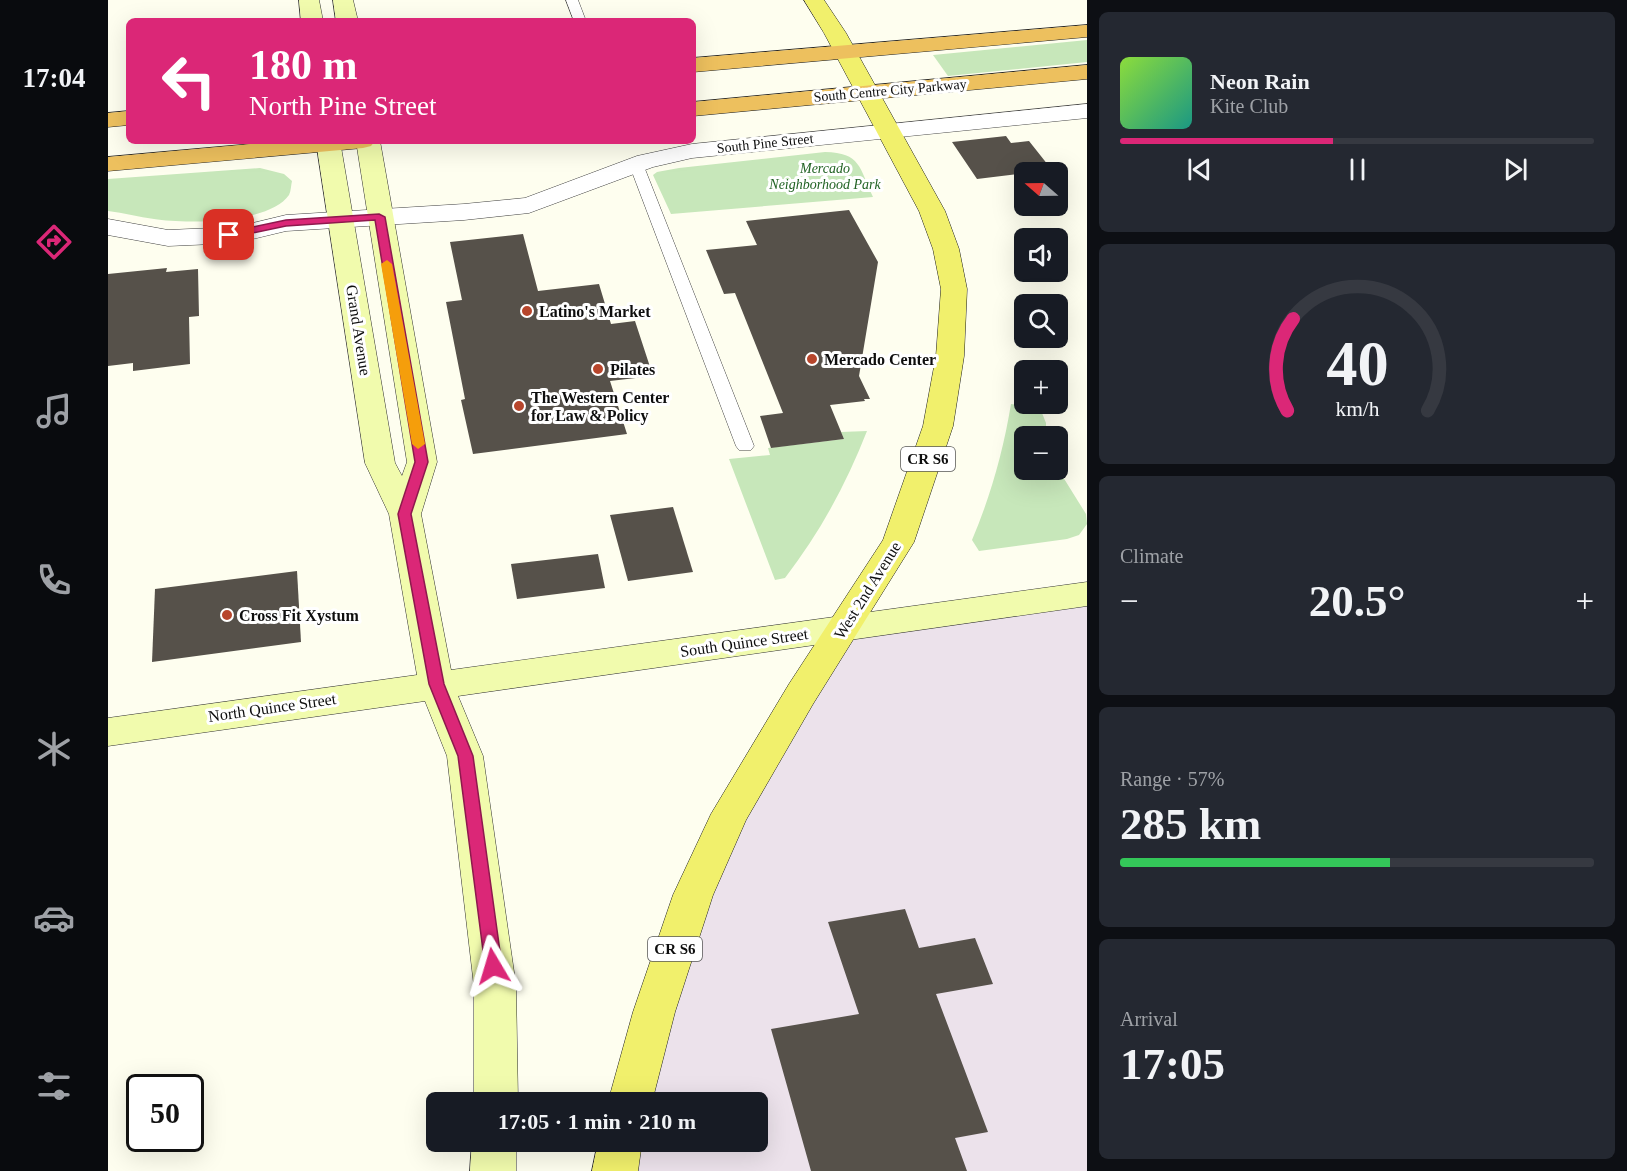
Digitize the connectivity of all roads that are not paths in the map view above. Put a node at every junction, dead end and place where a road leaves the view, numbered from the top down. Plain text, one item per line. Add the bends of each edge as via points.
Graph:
1 (309, 0) edge
2 (343, 0) edge
3 (572, 0) edge
4 (814, 0) edge
5 (312, 18) edge
6 (346, 18) edge
7 (579, 18) edge
8 (1087, 31) edge
9 (845, 52) junction
10 (696, 65) edge
11 (1087, 72) edge
12 (867, 93) junction
13 (696, 109) edge
14 (1087, 111) edge
15 (126, 118) edge
16 (108, 120) edge
17 (888, 130) junction
18 (318, 144) edge
19 (329, 144) edge
20 (368, 144) edge
21 (108, 164) edge
22 (636, 164) junction
23 (379, 217) junction
24 (339, 219) junction
25 (108, 227) edge
26 (745, 446) dead end
27 (405, 514) junction
28 (1087, 594) edge
29 (844, 628) junction
30 (436, 684) junction
31 (108, 732) edge
32 (496, 1092) edge
33 (633, 1092) edge
34 (494, 1152) edge
35 (618, 1152) edge
36 (493, 1171) edge
37 (615, 1171) edge

1 - 5 main road
2 - 6 main road
3 - 7 lane
4 - 9 main road, West 2nd Avenue / CR S6
8 - 9 highway
9 - 10 highway
9 - 12 main road, West 2nd Avenue / CR S6
11 - 12 highway, South Centre City Parkway
12 - 13 highway, South Centre City Parkway
12 - 17 main road, West 2nd Avenue / CR S6
14 - 17 street, South Pine Street
15 - 16 highway
17 - 22 street, South Pine Street via 692,151
17 - 29 main road, West 2nd Avenue / CR S6 via 932,211 946,249 954,289 950,357 938,426 898,542
18 - 21 highway
19 - 24 main road, Grand Avenue
20 - 23 main road, Grand Avenue
22 - 23 street, South Pine Street via 529,205
22 - 26 lane
23 - 24 street, South Pine Street
23 - 27 main road, Grand Avenue via 422,462
24 - 25 street, South Pine Street via 286,223 236,235 168,238
24 - 27 main road, Grand Avenue via 380,463
27 - 30 main road, Grand Avenue
28 - 29 main road, South Quince Street
29 - 30 main road, South Quince Street
29 - 33 main road, West 2nd Avenue / CR S6 via 730,814 693,896 654,1012
30 - 31 main road, North Quince Street
30 - 32 main road, Grand Avenue via 465,756 483,877 495,986
34 - 36 main road
35 - 37 main road

